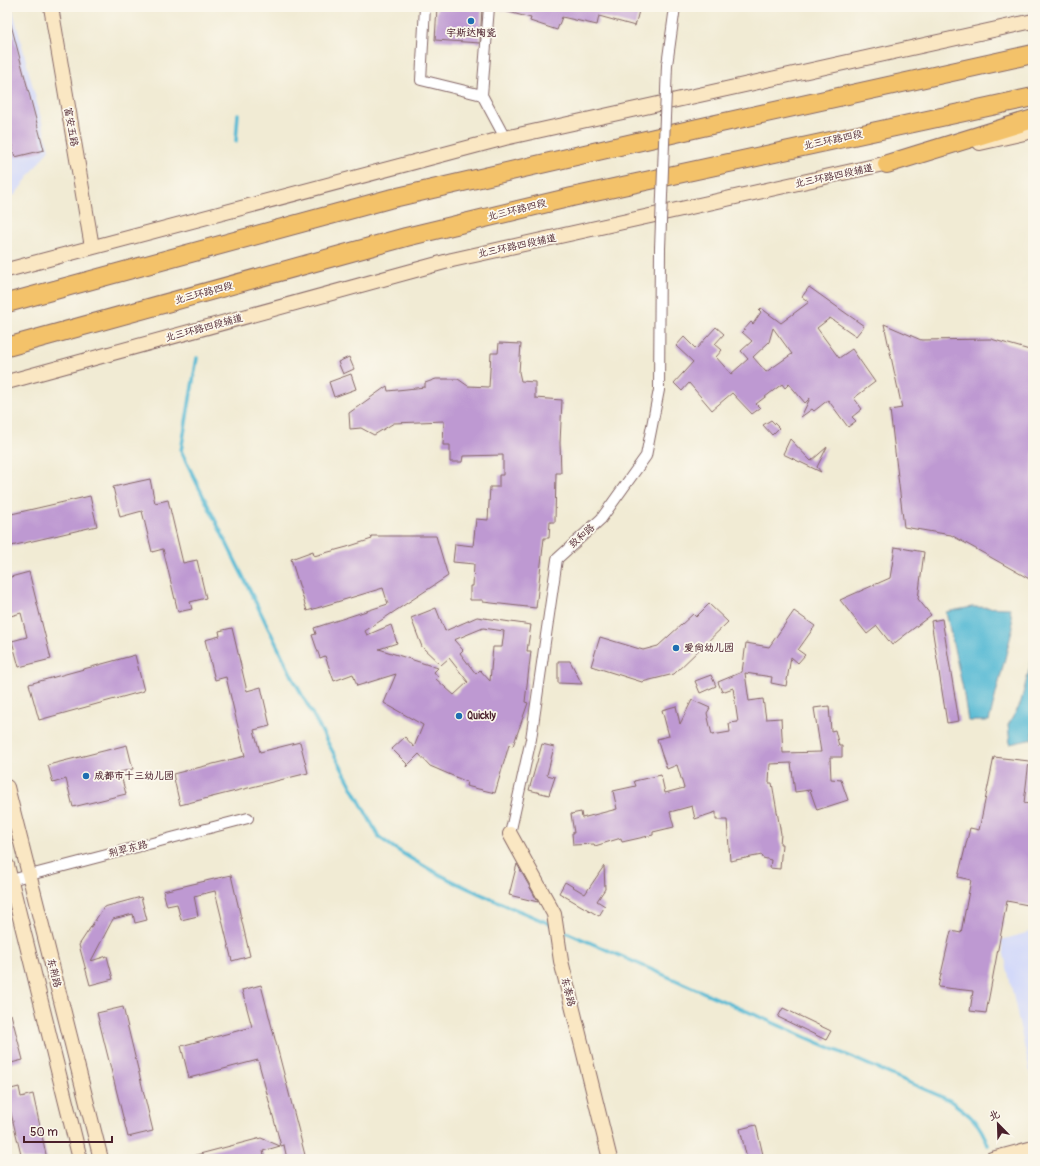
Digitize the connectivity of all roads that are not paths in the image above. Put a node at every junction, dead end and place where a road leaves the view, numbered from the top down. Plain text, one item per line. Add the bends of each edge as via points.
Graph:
1 (50, 7) edge
2 (425, 7) edge
3 (488, 7) edge
4 (675, 7) edge
5 (1033, 21) edge
6 (1033, 54) edge
7 (482, 94) junction
8 (1033, 97) edge
9 (1033, 119) edge
10 (1033, 131) edge
11 (505, 138) junction
12 (887, 164) junction
13 (92, 247) junction
14 (7, 270) edge
15 (7, 303) edge
16 (7, 347) edge
17 (7, 382) edge
18 (7, 787) edge
19 (248, 818) dead end
20 (510, 834) joint
21 (7, 865) edge
22 (29, 874) junction
23 (9, 881) edge
24 (1033, 1148) edge
25 (80, 1159) edge
26 (101, 1159) edge
27 (610, 1159) edge
28 (992, 1159) edge

1 - 13 main road, 富安五路
2 - 7 street via 420,80
3 - 7 street
4 - 20 street, 致和路, bridge via 667,65 660,248 659,390 646,456 601,519 557,559 531,739
5 - 11 main road
6 - 15 highway via 389,199
7 - 11 street
8 - 16 highway, 北三环路四段 via 572,197 398,240
9 - 12 highway
10 - 12 main road, 北三环路四段辅道
11 - 13 main road
12 - 17 main road, 北三环路四段辅道 via 452,260
13 - 14 main road
18 - 22 main road, 东荆路
19 - 22 street, 荆翠东路
20 - 27 main road, 东泰路 via 554,914 560,961
21 - 23 main road, 东荆路
22 - 23 street, 荆翠东路
22 - 26 main road, 东荆路
23 - 25 main road, 东荆路
24 - 28 main road

